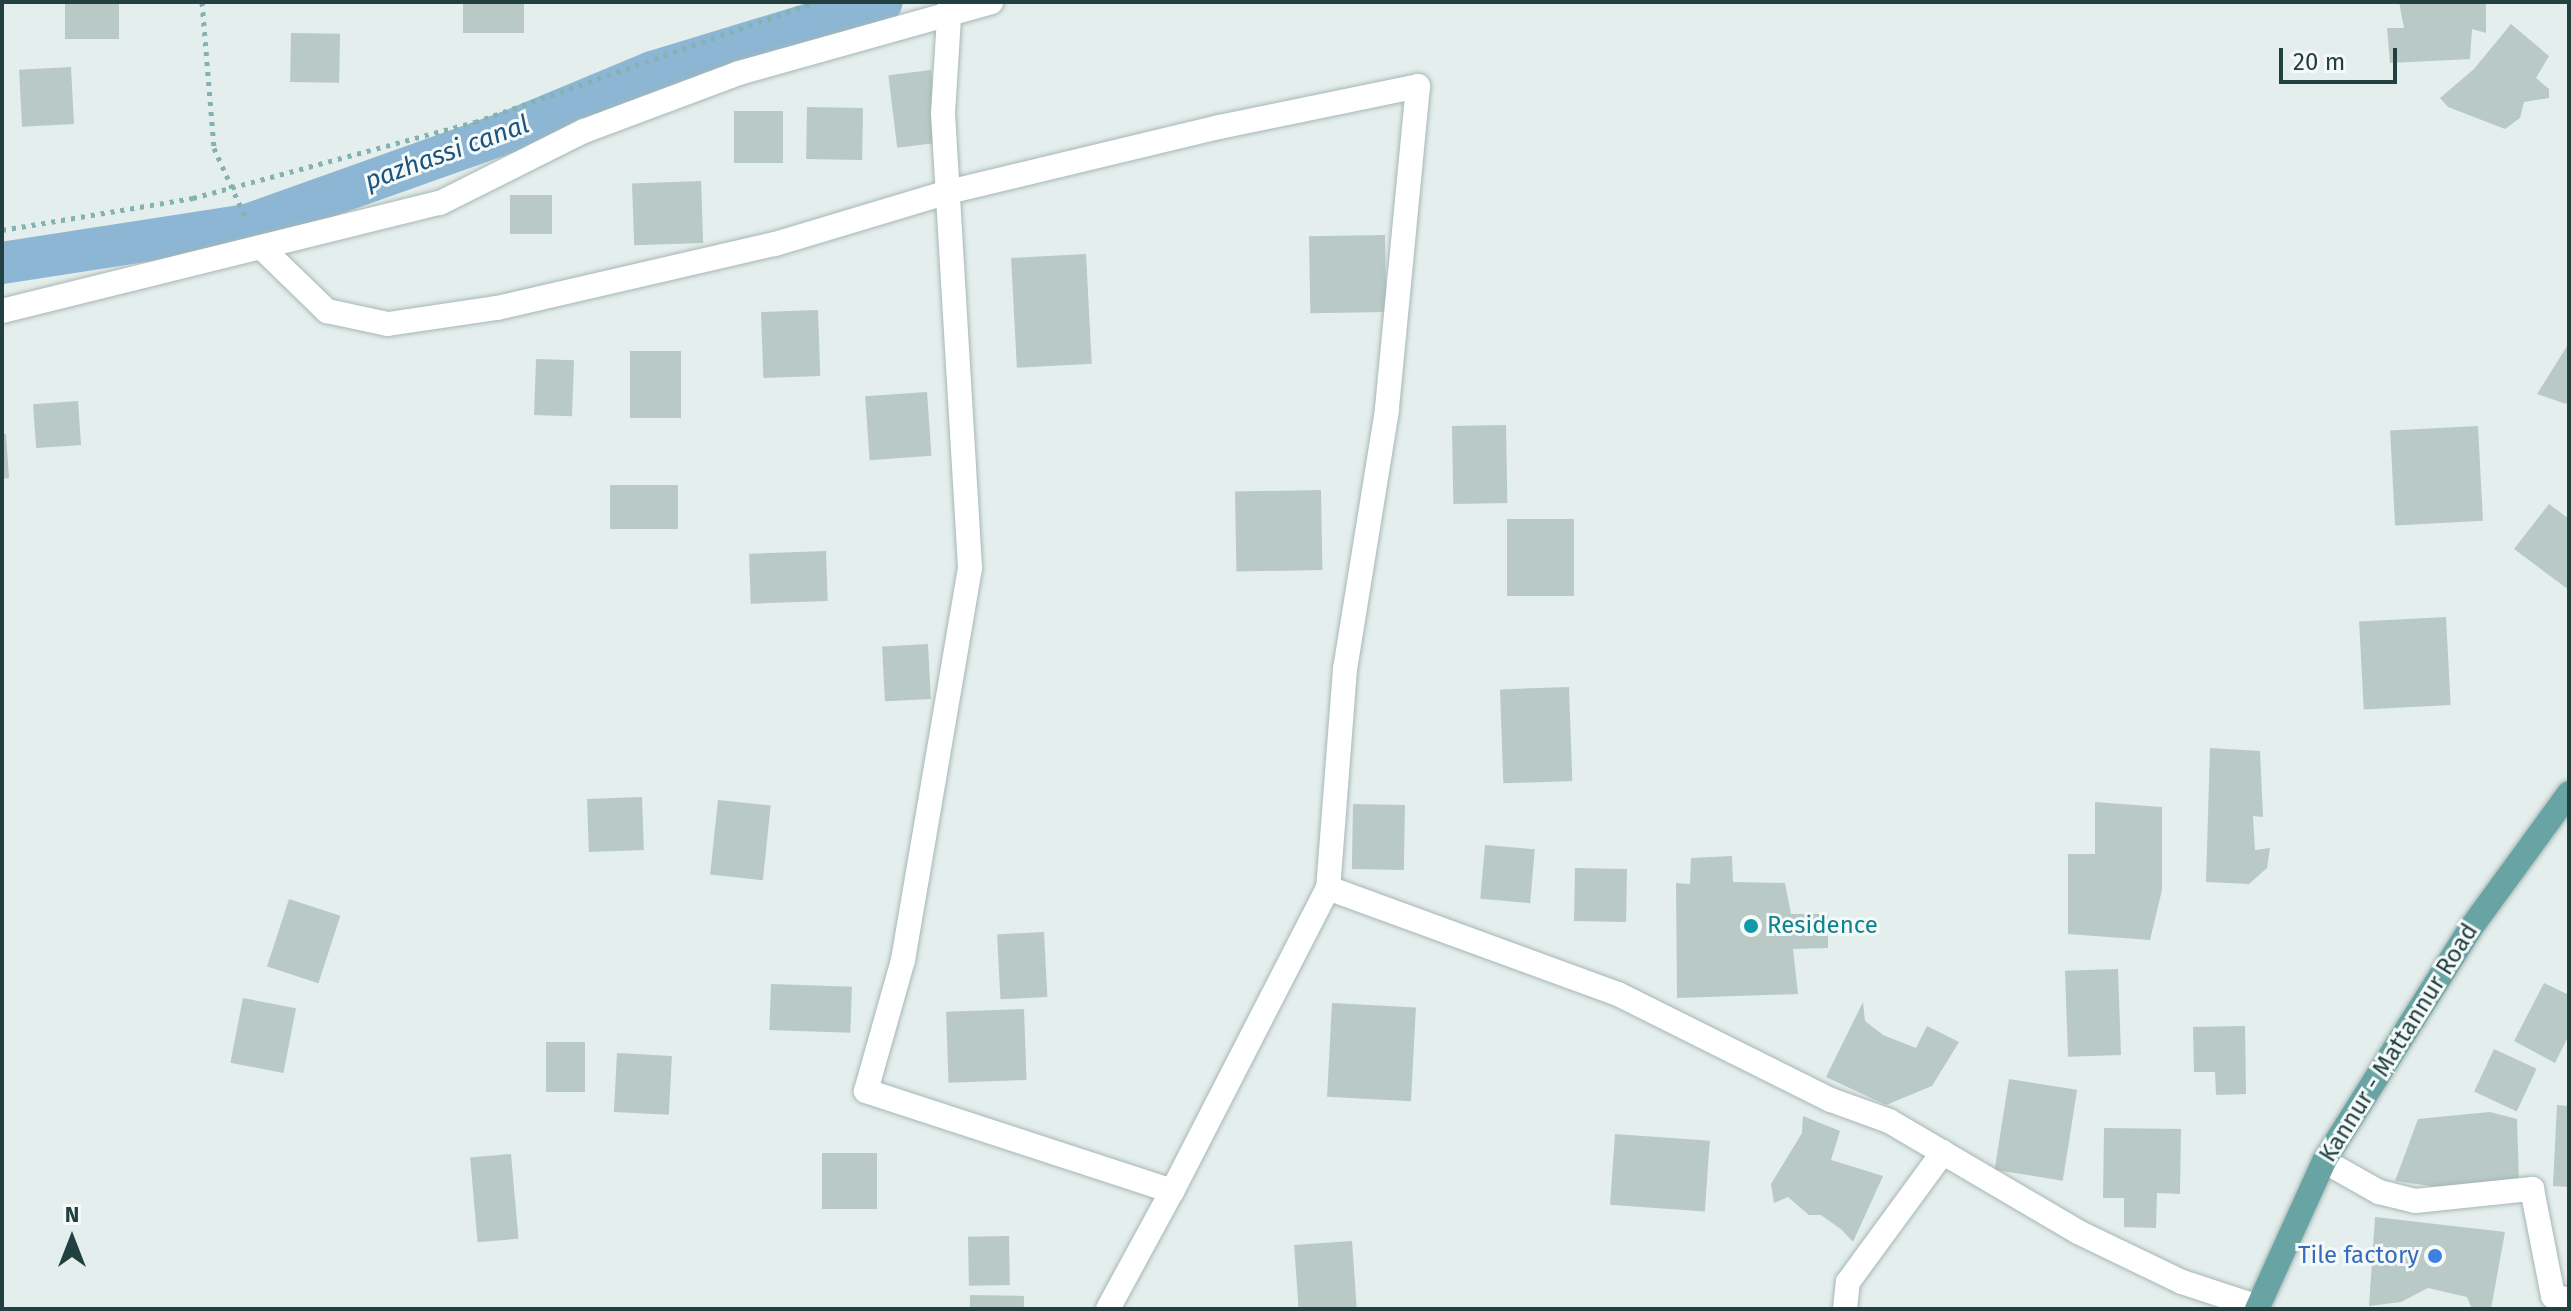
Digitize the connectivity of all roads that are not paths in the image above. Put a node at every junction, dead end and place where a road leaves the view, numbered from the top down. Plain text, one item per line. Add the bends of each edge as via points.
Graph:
1 (991, 2) edge
2 (951, 11) edge
3 (948, 192) junction
4 (262, 248) junction
5 (2, 311) edge
6 (2569, 793) edge
7 (1328, 888) junction
8 (1943, 1152) junction
9 (2324, 1161) junction
10 (1172, 1191) junction
11 (2569, 1300) edge
12 (2258, 1308) edge
13 (1108, 1309) edge
14 (1845, 1309) edge

1 - 2 street
2 - 3 street via 943,113
2 - 4 street via 739,73 584,131 440,203
3 - 4 street via 761,247 497,308 388,324 327,311
3 - 7 street via 1418,86 1387,410 1345,669
3 - 10 street via 970,568 903,960 866,1091
4 - 5 street
6 - 9 main road, Kannur - Mattannur Road via 2470,929
7 - 8 street via 1618,994 1831,1100 1889,1121
7 - 10 street
8 - 12 street via 2078,1232 2182,1282
8 - 14 street via 1848,1282
9 - 11 street via 2379,1192 2415,1201 2532,1189 2553,1296
9 - 12 main road, Kannur - Mattannur Road
10 - 13 street

